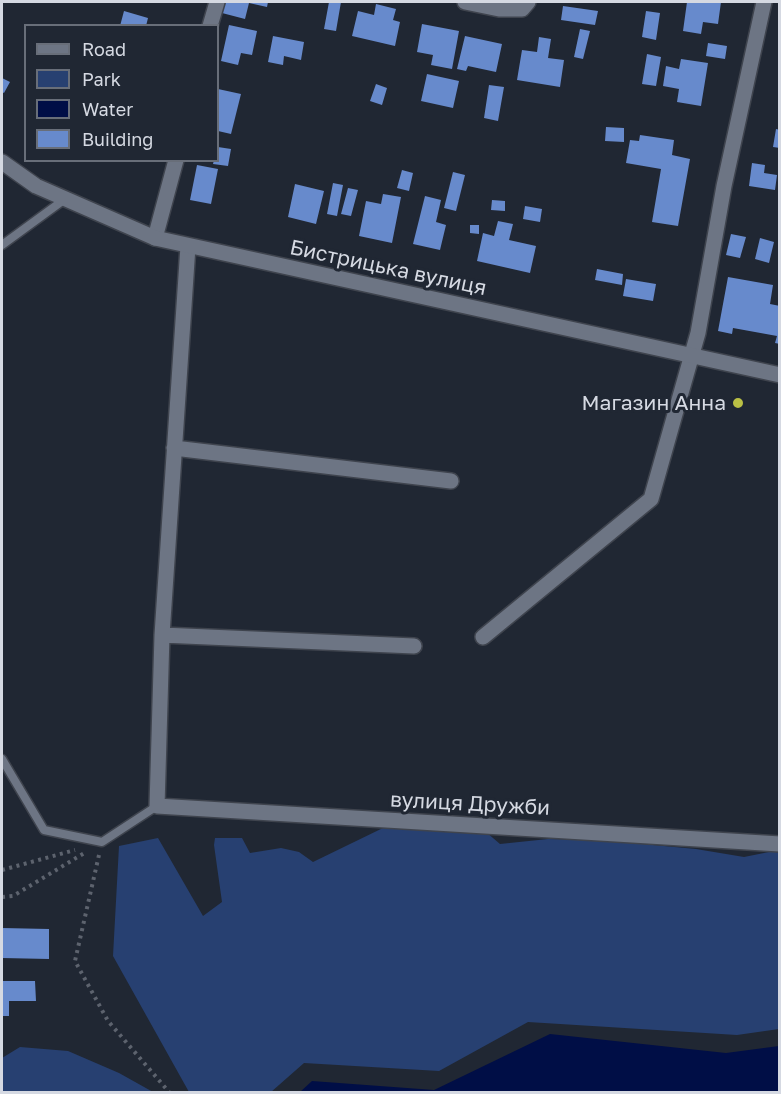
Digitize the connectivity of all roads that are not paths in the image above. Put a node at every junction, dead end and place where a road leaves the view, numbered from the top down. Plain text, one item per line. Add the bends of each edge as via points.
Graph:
1 (217, 2) edge
2 (465, 2) edge
3 (528, 2) edge
4 (764, 2) edge
5 (211, 24) edge
6 (2, 162) edge
7 (175, 162) edge
8 (64, 199) junction
9 (155, 238) junction
10 (2, 244) edge
11 (188, 246) junction
12 (690, 356) junction
13 (780, 375) edge
14 (174, 448) junction
15 (451, 481) dead end
16 (162, 635) junction
17 (483, 637) dead end
18 (414, 646) dead end
19 (2, 759) edge
20 (157, 806) junction
21 (780, 844) edge

1 - 5 street
2 - 3 street via 522,9
4 - 12 street via 724,186 698,333
6 - 8 street, Бистрицька вулиця via 36,186
7 - 9 street
8 - 9 street, Бистрицька вулиця
8 - 10 lane
9 - 11 street, Бистрицька вулиця
11 - 12 street, Бистрицька вулиця
11 - 14 street
12 - 13 street, Бистрицька вулиця
12 - 17 street via 651,499
14 - 15 street
14 - 16 street
16 - 18 street
16 - 20 street
19 - 20 lane via 44,830 102,842
20 - 21 street, вулиця Дружби

